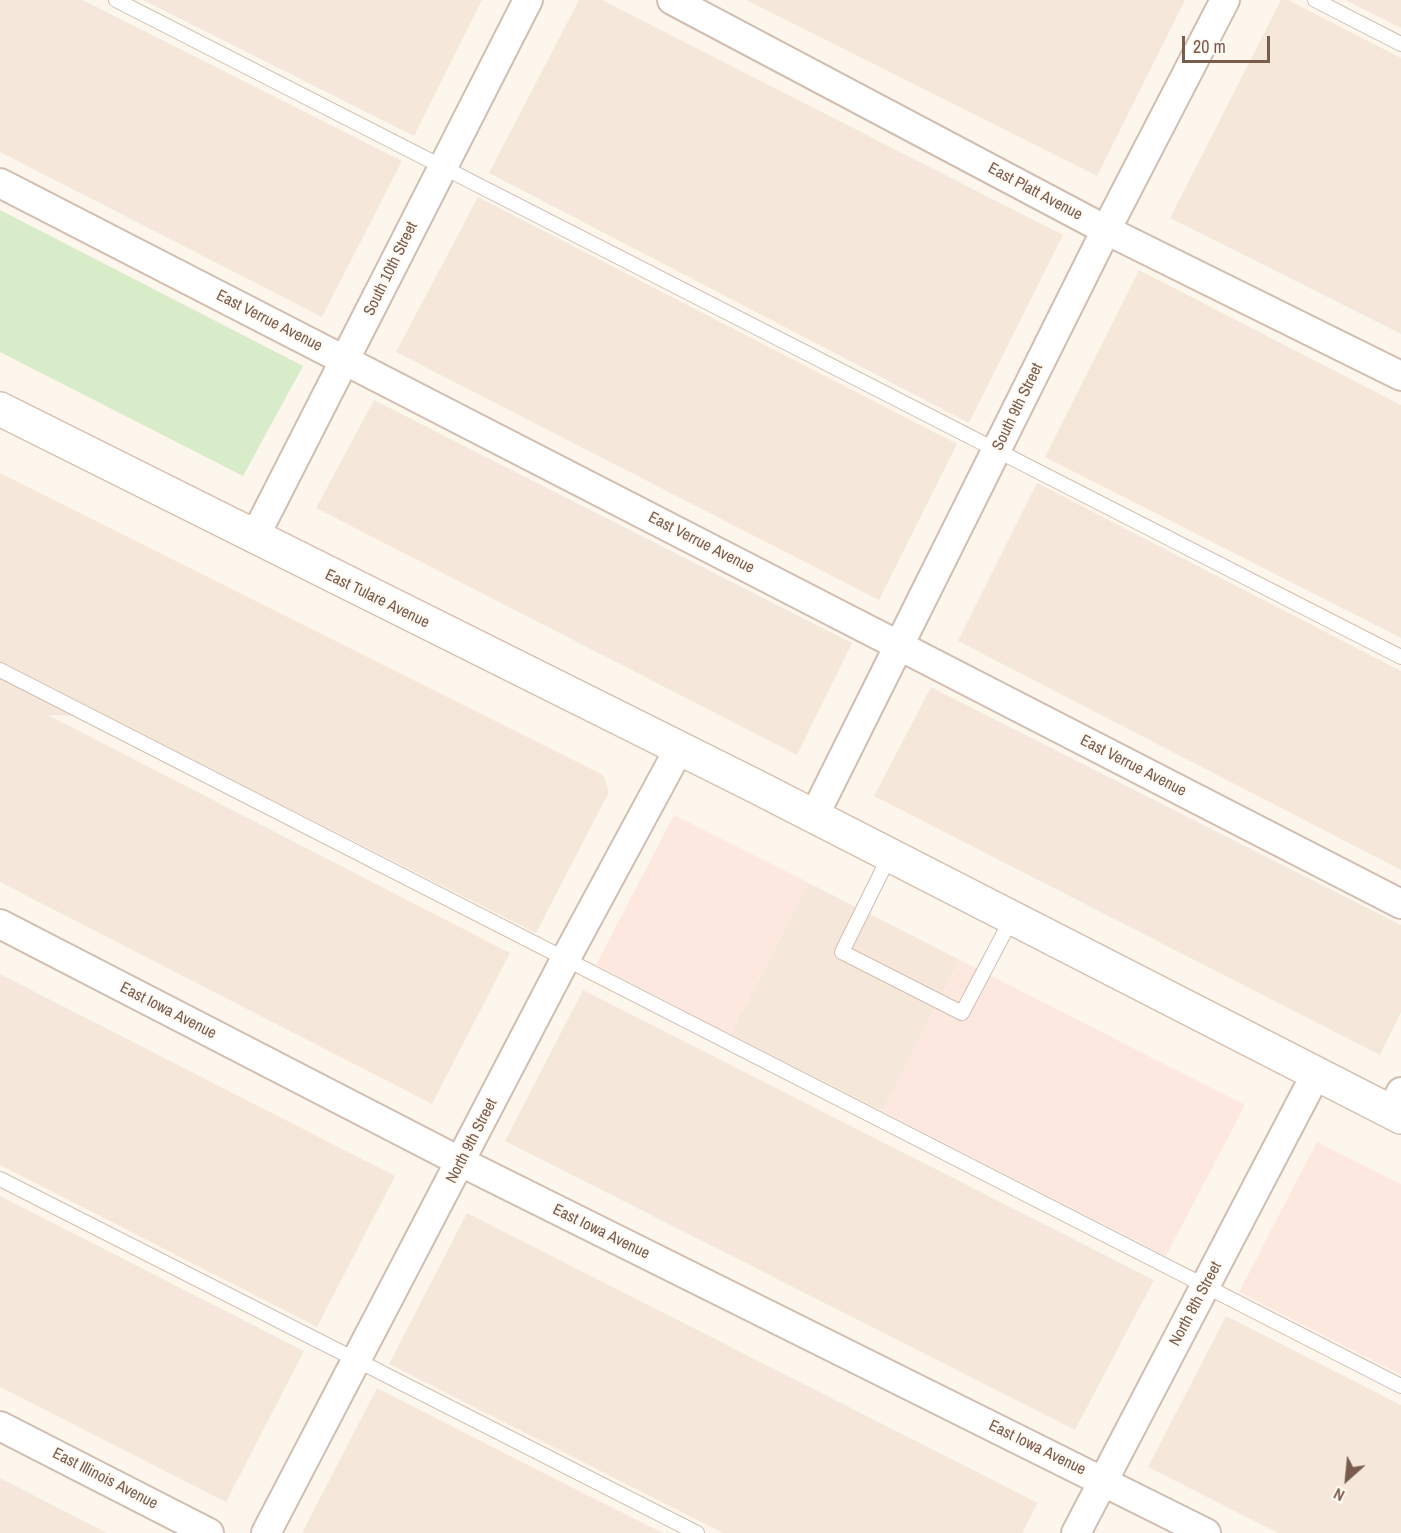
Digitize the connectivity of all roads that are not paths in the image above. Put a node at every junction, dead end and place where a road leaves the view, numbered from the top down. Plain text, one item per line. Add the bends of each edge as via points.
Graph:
1 (116, 0) edge
2 (528, 0) edge
3 (672, 0) edge
4 (1225, 0) edge
5 (1315, 0) edge
6 (1401, 44) edge
7 (442, 166) junction
8 (0, 183) edge
9 (1106, 230) junction
10 (347, 361) junction
11 (1401, 376) edge
12 (0, 409) edge
13 (996, 451) junction
14 (254, 538) junction
15 (899, 645) junction
16 (1401, 657) edge
17 (0, 670) edge
18 (679, 748) junction
19 (814, 816) junction
20 (890, 855) junction
21 (1401, 904) edge
22 (1012, 918) junction
23 (0, 924) edge
24 (566, 958) junction
25 (1316, 1074) junction
26 (1398, 1107) edge
27 (461, 1162) junction
28 (0, 1179) edge
29 (1205, 1286) junction
30 (355, 1360) junction
31 (1401, 1386) edge
32 (0, 1426) edge
33 (1103, 1481) junction
34 (209, 1533) edge
35 (266, 1533) edge
36 (697, 1533) edge
37 (1076, 1533) edge
38 (1206, 1533) edge

1 - 7 lane
2 - 7 street, South 10th Street
3 - 9 street, East Platt Avenue
4 - 9 street, South 9th Street
5 - 6 lane
7 - 10 street, South 10th Street
7 - 13 lane
8 - 10 street, East Verrue Avenue
9 - 11 street, East Platt Avenue
9 - 13 street, South 9th Street
10 - 14 street, South 10th Street
10 - 15 street, East Verrue Avenue
12 - 14 main road, East Tulare Avenue
13 - 15 street, South 9th Street
13 - 16 lane
14 - 18 main road, East Tulare Avenue
15 - 19 street, South 9th Street
15 - 21 street, East Verrue Avenue
17 - 24 lane
18 - 19 main road, East Tulare Avenue
18 - 24 street, North 9th Street
19 - 20 main road, East Tulare Avenue
20 - 22 main road, East Tulare Avenue
20 - 22 lane via 842,952 962,1013
22 - 25 main road, East Tulare Avenue
23 - 27 street, East Iowa Avenue
24 - 27 street, North 9th Street
24 - 29 lane
25 - 26 main road, East Tulare Avenue
25 - 29 street, North 8th Street
27 - 30 street, North 9th Street
27 - 33 street, East Iowa Avenue
28 - 30 lane
29 - 31 lane
29 - 33 street, North 8th Street
30 - 35 street, North 9th Street
30 - 36 lane
32 - 34 street, East Illinois Avenue
33 - 37 street, North 8th Street
33 - 38 street, East Iowa Avenue

